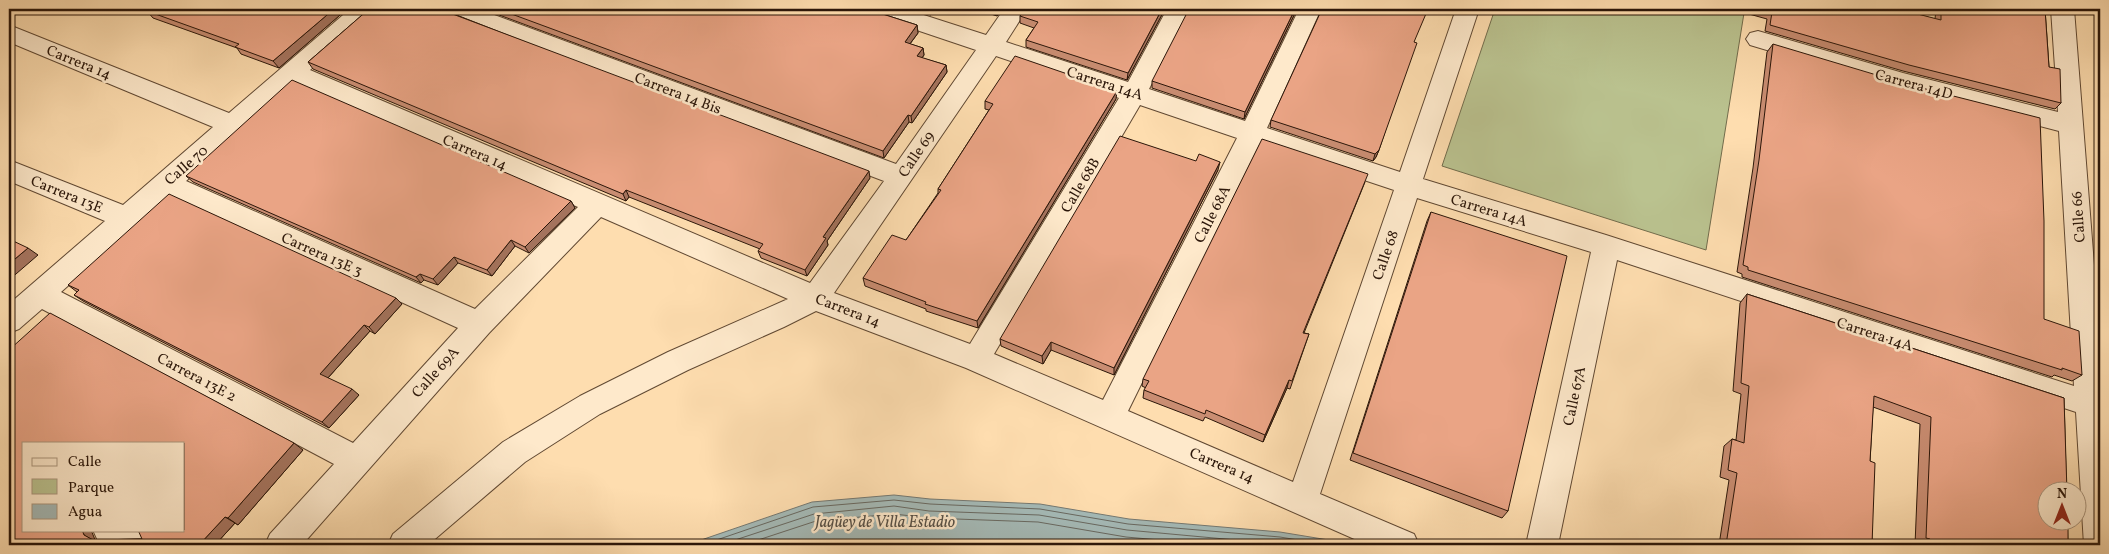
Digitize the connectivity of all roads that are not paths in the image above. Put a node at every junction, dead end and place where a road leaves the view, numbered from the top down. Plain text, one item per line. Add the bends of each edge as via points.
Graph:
1 (364, 9) edge
2 (454, 9) edge
3 (880, 9) edge
4 (1016, 9) edge
5 (1178, 9) edge
6 (1310, 9) edge
7 (1468, 9) edge
8 (2063, 9) edge
9 (9, 33) edge
10 (1758, 39) dead end
11 (991, 45) junction
12 (293, 73) junction
13 (1135, 93) junction
14 (232, 125) junction
15 (2071, 125) junction
16 (1252, 133) junction
17 (9, 170) edge
18 (901, 177) junction
19 (165, 184) junction
20 (1409, 185) junction
21 (597, 205) junction
22 (126, 218) junction
23 (1606, 246) junction
24 (39, 294) junction
25 (815, 298) junction
26 (9, 321) edge
27 (479, 324) junction
28 (976, 359) junction
29 (2096, 405) edge
30 (1110, 417) junction
31 (355, 460) junction
32 (9, 473) edge
33 (22, 480) edge
34 (1302, 500) junction
35 (113, 532) edge
36 (136, 545) edge
37 (281, 545) edge
38 (404, 545) edge
39 (1403, 545) edge
40 (1542, 545) edge
41 (2100, 545) edge

1 - 12 street, Calle 70
2 - 18 street, Carrera 14 Bis
3 - 11 street, Carrera 14A
4 - 11 street, Calle 69
5 - 13 street, Calle 68B
6 - 16 street, Calle 68A
7 - 20 street, Calle 68
8 - 15 street, Calle 66
9 - 14 street, Carrera 14
10 - 15 street, Carrera 14D via 1903,82
11 - 13 street, Carrera 14A
11 - 18 street, Calle 69
12 - 14 street, Calle 70
12 - 21 street, Carrera 14
13 - 16 street, Carrera 14A
13 - 28 street, Calle 68B
14 - 19 street, Calle 70
15 - 29 street, Calle 66
16 - 20 street, Carrera 14A
16 - 30 street, Calle 68A
17 - 22 street, Carrera 13E
18 - 25 street, Calle 69
19 - 22 street, Calle 70
19 - 27 street, Carrera 13E 3
20 - 23 street, Carrera 14A
20 - 34 street, Calle 68
21 - 25 street, Carrera 14
21 - 27 street, Calle 69A
22 - 24 street, Calle 70
23 - 29 street, Carrera 14A
23 - 40 street, Calle 67A
24 - 26 street, Calle 70
24 - 31 street, Carrera 13E 2
25 - 28 street, Carrera 14
25 - 38 street via 590,405 514,452
27 - 31 street, Calle 69A
28 - 30 street, Carrera 14
29 - 41 street, Calle 66
30 - 34 street, Carrera 14
31 - 37 street, Calle 69A
32 - 33 street
34 - 39 street, Carrera 14
35 - 36 street

